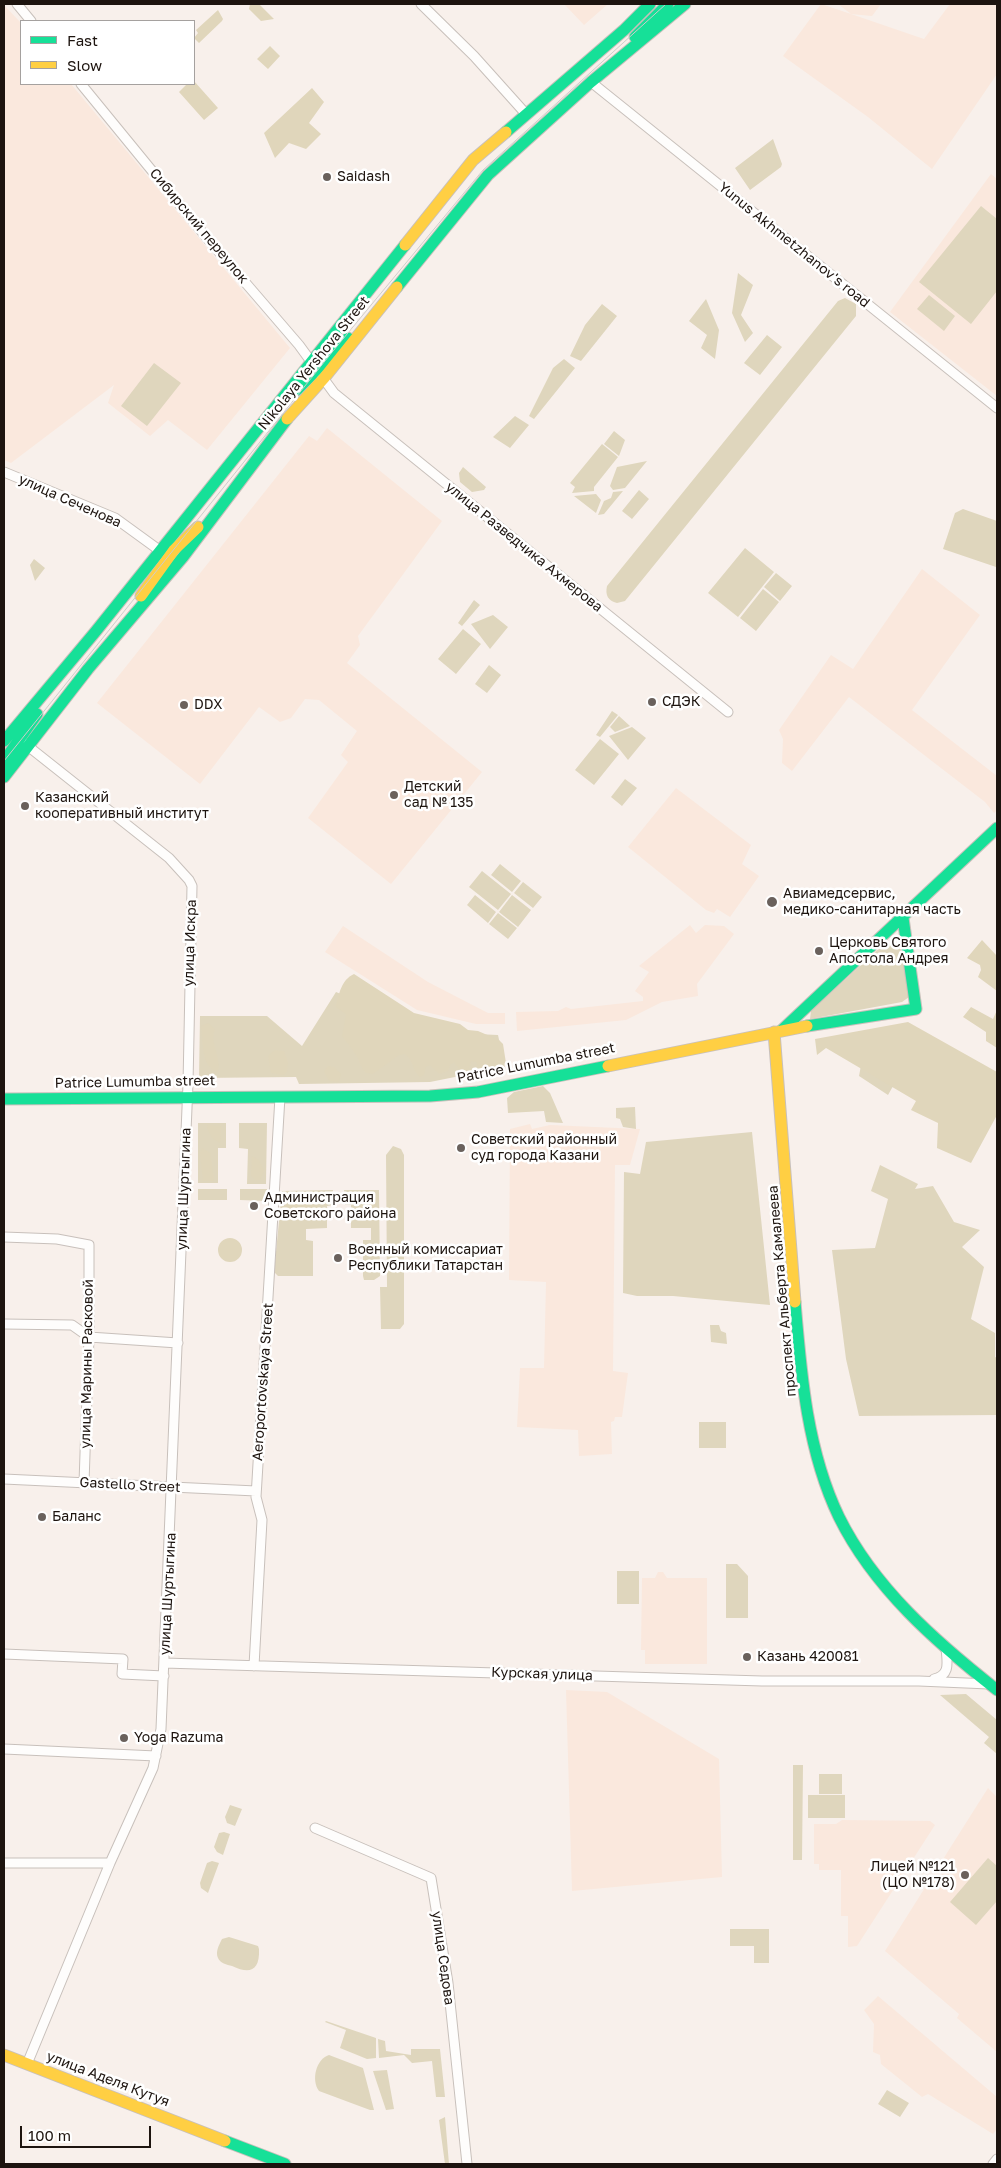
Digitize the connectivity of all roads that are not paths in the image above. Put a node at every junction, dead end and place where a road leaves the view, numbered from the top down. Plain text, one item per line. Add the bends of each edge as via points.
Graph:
1 (17, 4) edge
2 (421, 4) edge
3 (650, 4) edge
4 (660, 4) edge
5 (668, 4) edge
6 (686, 4) edge
7 (30, 20) edge
8 (624, 30) junction
9 (591, 82) junction
10 (82, 85) edge
11 (526, 114) junction
12 (317, 369) junction
13 (997, 408) edge
14 (237, 453) junction
15 (4, 472) edge
16 (159, 550) junction
17 (96, 631) junction
18 (728, 712) dead end
19 (13, 737) edge
20 (4, 754) edge
21 (4, 761) edge
22 (4, 777) edge
23 (997, 828) edge
24 (903, 918) junction
25 (882, 937) junction
26 (907, 948) junction
27 (778, 1031) junction
28 (280, 1096) junction
29 (188, 1097) junction
30 (4, 1099) edge
31 (4, 1237) edge
32 (4, 1324) edge
33 (89, 1337) junction
34 (178, 1343) junction
35 (4, 1479) edge
36 (84, 1483) junction
37 (173, 1487) junction
38 (256, 1491) junction
39 (946, 1648) junction
40 (4, 1654) edge
41 (164, 1663) junction
42 (254, 1666) junction
43 (164, 1676) junction
44 (919, 1681) junction
45 (993, 1687) edge
46 (4, 1749) edge
47 (156, 1756) junction
48 (315, 1828) dead end
49 (4, 1863) edge
50 (110, 1863) junction
51 (4, 2055) edge
52 (27, 2064) junction
53 (997, 2159) edge
54 (285, 2164) edge
55 (466, 2164) edge
56 (992, 2164) edge

1 - 7 street
2 - 11 street
3 - 8 main road, Nikolaya Yershova Street
4 - 8 main road
5 - 9 main road
6 - 9 main road, Nikolaya Yershova Street
8 - 11 main road, Nikolaya Yershova Street
9 - 12 main road, Nikolaya Yershova Street via 488,175 369,320
9 - 13 street, Yunus Akhmetzhanov's road
10 - 12 street, Сибирский переулок
11 - 12 main road, Nikolaya Yershova Street via 473,160 369,290
12 - 14 main road
12 - 18 street, улица Разведчика Ахмерова via 334,393 354,411
12 - 19 main road, Nikolaya Yershova Street via 285,421 228,497 174,550 88,669
14 - 16 main road
14 - 17 main road via 171,548
15 - 16 street, улица Сеченова via 115,518
16 - 17 main road
17 - 19 main road
19 - 20 main road
19 - 21 main road
19 - 22 main road
19 - 29 street, улица Искра via 169,858 189,880 192,895
23 - 24 main road
24 - 25 main road
24 - 26 main road, Patrice Lumumba street
25 - 26 main road via 898,941
25 - 27 main road
26 - 27 main road, Patrice Lumumba street via 916,1010
27 - 28 main road, Patrice Lumumba street via 478,1092 430,1096
27 - 39 main road, проспект Альберта Камалеева via 804,1386 820,1469 858,1551 908,1614
28 - 29 main road, Patrice Lumumba street
28 - 38 street, Aeroportovskaya Street
29 - 30 main road, Patrice Lumumba street
29 - 34 street, улица Шуртыгина
31 - 33 street, улица Марины Расковой via 58,1239 89,1245
32 - 33 street via 72,1325
33 - 34 street
33 - 36 street, улица Марины Расковой
34 - 37 street, улица Шуртыгина
35 - 36 street, Gastello Street
36 - 37 street, Gastello Street
37 - 38 street, Gastello Street
37 - 41 street, улица Шуртыгина
38 - 42 street, Aeroportovskaya Street via 262,1520
39 - 44 street, Курская улица via 945,1674
39 - 45 main road, проспект Альберта Камалеева
40 - 43 street via 123,1659 122,1674
41 - 42 street, Курская улица
41 - 43 street, улица Шуртыгина
42 - 44 street, Курская улица via 762,1682
43 - 47 street, улица Шуртыгина
44 - 45 street, Курская улица
46 - 47 street
47 - 50 street, улица Шуртыгина
48 - 55 street, улица Седова via 431,1878 448,1983
49 - 50 street
50 - 52 street, улица Шуртыгина
51 - 52 main road, улица Аделя Кутуя
52 - 54 main road, улица Аделя Кутуя
53 - 56 street

